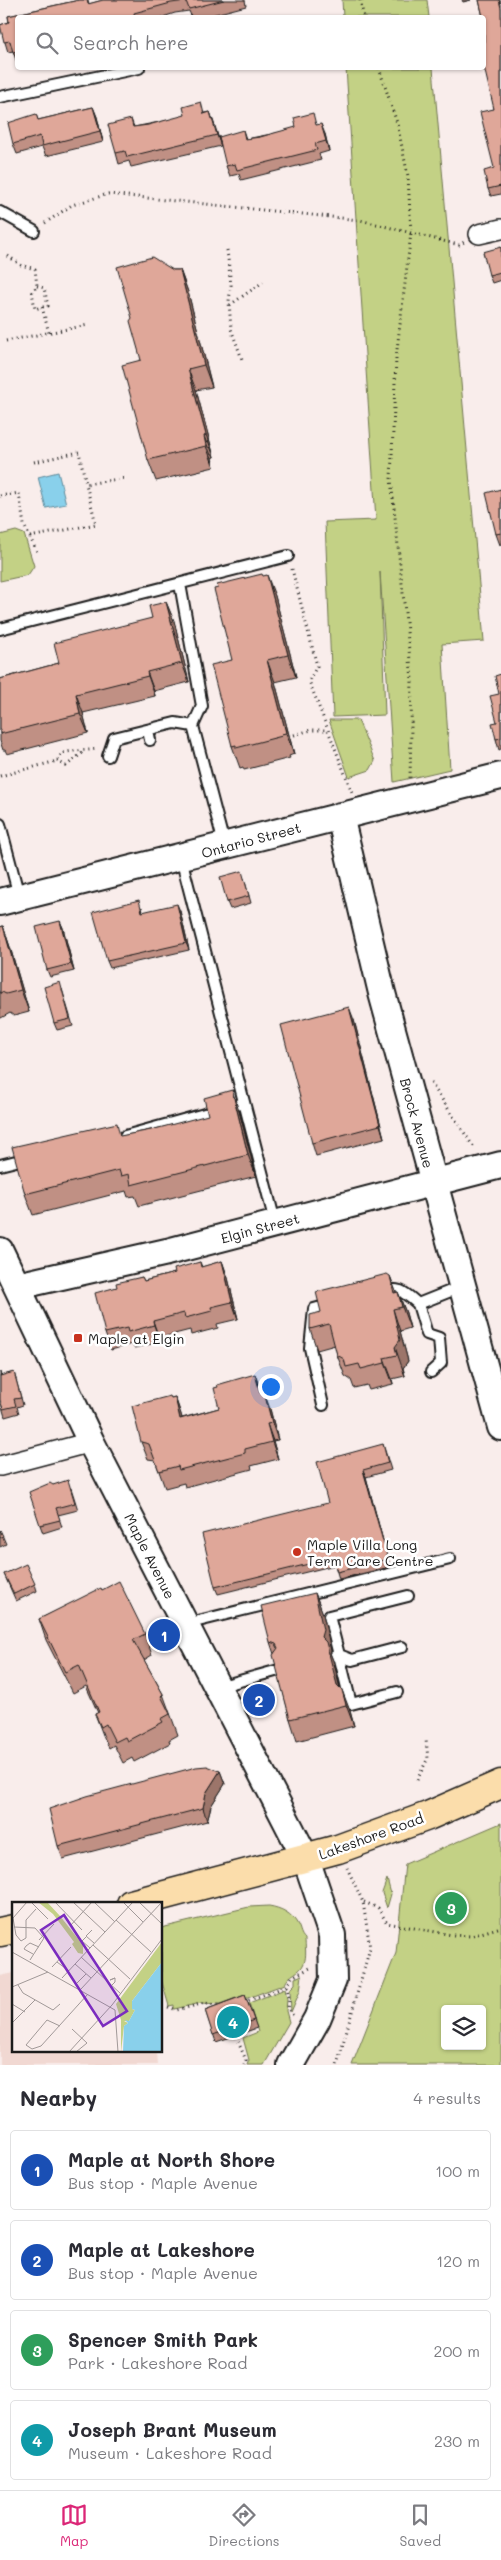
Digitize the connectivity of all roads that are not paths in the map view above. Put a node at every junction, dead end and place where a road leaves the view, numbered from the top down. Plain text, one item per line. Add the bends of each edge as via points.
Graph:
1 (129, 70) edge
2 (0, 97) edge
3 (0, 212) edge
4 (501, 229) edge
5 (34, 231) road end
6 (479, 234) road end
7 (288, 556) road end
8 (180, 584) junction
9 (0, 630) edge
10 (193, 726) junction
11 (109, 752) road end
12 (501, 776) edge
13 (340, 816) junction
14 (0, 824) edge
15 (224, 846) junction
16 (181, 858) junction
17 (10, 900) edge
18 (244, 1103) junction
19 (118, 1138) edge
20 (36, 1157) edge
21 (0, 1165) edge
22 (495, 1167) edge
23 (433, 1182) junction
24 (276, 1223) junction
25 (0, 1251) edge
26 (17, 1286) junction
27 (464, 1286) junction
28 (368, 1295) edge
29 (341, 1302) edge
30 (418, 1304) junction
31 (431, 1372) dead end
32 (323, 1406) dead end
33 (501, 1427) edge
34 (91, 1442) junction
35 (0, 1466) edge
36 (450, 1559) dead end
37 (408, 1596) dead end
38 (185, 1624) junction
39 (402, 1647) dead end
40 (337, 1655) junction
41 (279, 1670) edge
42 (217, 1687) junction
43 (397, 1692) dead end
44 (501, 1784) edge
45 (306, 1859) junction
46 (139, 1902) edge
47 (291, 2065) edge

1 - 2 lane
3 - 5 lane
4 - 6 street
7 - 8 lane
8 - 9 lane
8 - 10 lane via 202,706
10 - 11 lane via 175,723 149,735 114,738
10 - 15 lane
12 - 13 street, Ontario Street
13 - 15 street, Ontario Street
13 - 23 street, Brock Avenue via 382,993
14 - 17 lane
15 - 16 street, Ontario Street
16 - 17 street, Ontario Street
16 - 18 lane
18 - 19 lane
18 - 24 lane
20 - 21 lane
22 - 23 street, Elgin Street
23 - 24 street, Elgin Street
23 - 27 street, Brock Avenue
24 - 26 street, Elgin Street
25 - 26 street, Maple Avenue
26 - 34 street, Maple Avenue
27 - 30 lane
27 - 33 street, Brock Avenue
28 - 30 lane via 395,1288
29 - 32 lane via 314,1309 310,1348
30 - 31 lane via 427,1334 439,1338 441,1363
34 - 35 street
34 - 38 street, Maple Avenue
36 - 38 lane
37 - 40 lane via 329,1616
38 - 42 street, Maple Avenue
39 - 40 lane via 352,1660
40 - 43 lane via 351,1704
41 - 42 lane
42 - 45 street, Maple Avenue
44 - 45 main road, Lakeshore Road via 428,1816
45 - 46 main road
45 - 47 street, Lakeshore Road via 332,1935 334,1956 328,1994

